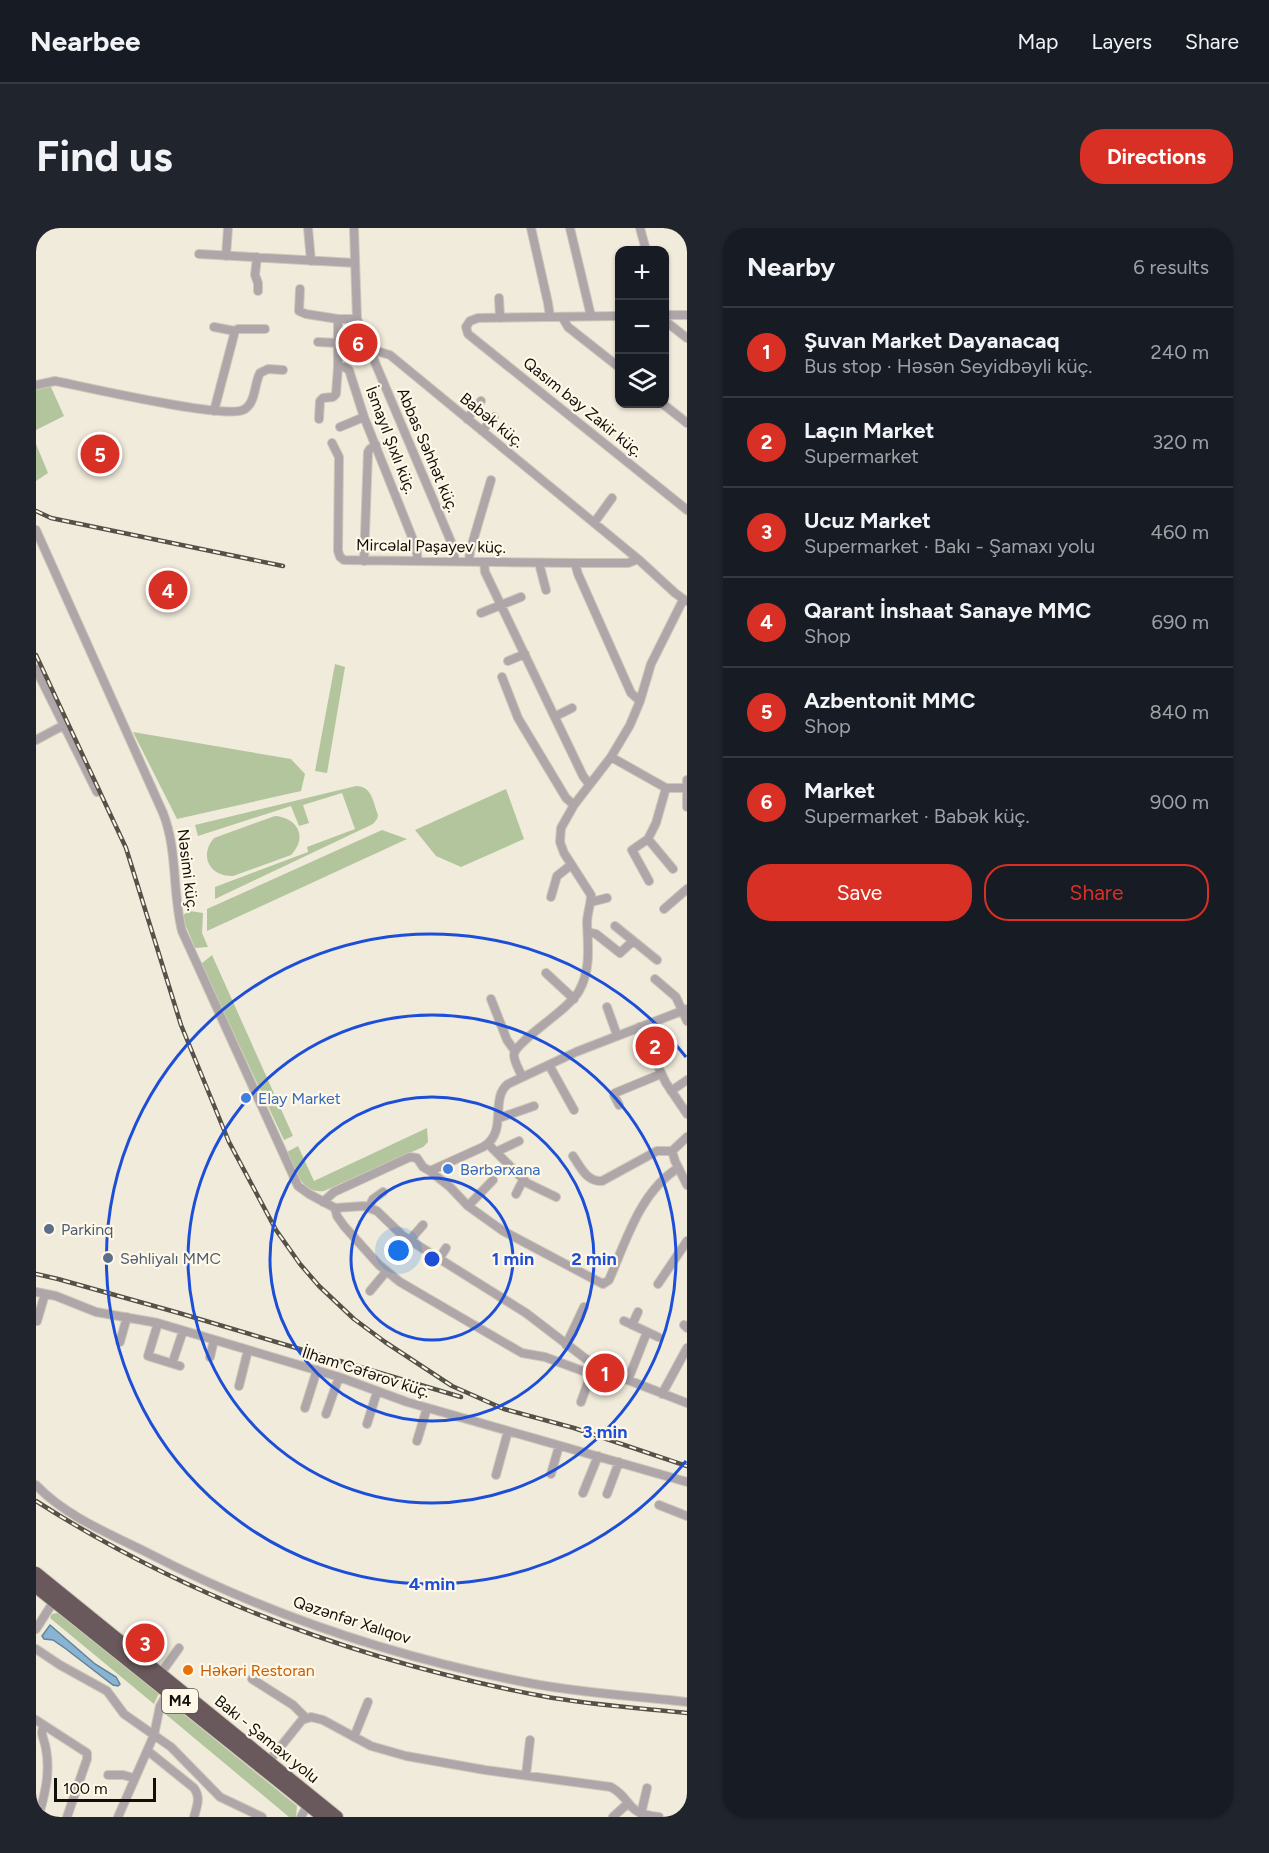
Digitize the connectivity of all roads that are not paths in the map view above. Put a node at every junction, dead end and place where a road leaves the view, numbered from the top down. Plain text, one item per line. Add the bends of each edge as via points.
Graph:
1 (228, 228) edge
2 (308, 228) edge
3 (354, 228) edge
4 (531, 228) edge
5 (570, 228) edge
6 (640, 228) edge
7 (645, 246) edge
8 (200, 254) dead end
9 (226, 256) junction
10 (257, 257) junction
11 (311, 261) junction
12 (355, 263) junction
13 (300, 289) dead end
14 (258, 291) dead end
15 (499, 298) dead end
16 (669, 315) edge
17 (687, 315) edge
18 (591, 316) junction
19 (615, 316) edge
20 (550, 317) junction
21 (562, 317) junction
22 (500, 318) junction
23 (357, 319) junction
24 (338, 320) junction
25 (669, 324) edge
26 (214, 327) dead end
27 (265, 328) dead end
28 (235, 331) junction
29 (687, 338) edge
30 (318, 342) dead end
31 (338, 343) junction
32 (373, 351) junction
33 (615, 364) edge
34 (338, 367) junction
35 (283, 370) dead end
36 (36, 385) edge
37 (481, 401) dead end
38 (668, 408) edge
39 (214, 411) junction
40 (364, 417) junction
41 (494, 417) dead end
42 (319, 419) dead end
43 (467, 419) junction
44 (687, 423) edge
45 (340, 426) dead end
46 (482, 431) junction
47 (333, 443) dead end
48 (376, 445) junction
49 (491, 480) dead end
50 (612, 498) dead end
51 (687, 510) edge
52 (594, 523) junction
53 (36, 530) edge
54 (638, 559) junction
55 (364, 561) junction
56 (418, 561) junction
57 (455, 561) junction
58 (469, 561) junction
59 (484, 562) junction
60 (539, 563) junction
61 (575, 564) junction
62 (546, 590) dead end
63 (521, 597) dead end
64 (685, 601) edge
65 (501, 605) junction
66 (481, 613) dead end
67 (525, 654) junction
68 (508, 661) dead end
69 (36, 669) edge
70 (502, 677) dead end
71 (640, 701) junction
72 (572, 708) dead end
73 (556, 716) junction
74 (64, 726) junction
75 (36, 740) edge
76 (610, 757) junction
77 (687, 780) edge
78 (589, 784) junction
79 (666, 788) junction
80 (686, 788) edge
81 (97, 792) dead end
82 (574, 805) junction
83 (687, 807) edge
84 (648, 839) junction
85 (571, 865) junction
86 (673, 869) dead end
87 (649, 881) dead end
88 (687, 889) edge
89 (551, 897) dead end
90 (608, 898) dead end
91 (591, 902) junction
92 (664, 909) dead end
93 (615, 926) dead end
94 (588, 932) junction
95 (633, 941) junction
96 (657, 960) dead end
97 (546, 973) dead end
98 (655, 979) dead end
99 (491, 999) dead end
100 (574, 999) junction
101 (607, 1007) dead end
102 (685, 1010) edge
103 (687, 1021) edge
104 (639, 1027) junction
105 (617, 1035) junction
106 (515, 1051) junction
107 (549, 1065) junction
108 (661, 1074) junction
109 (522, 1077) junction
110 (687, 1080) edge
111 (671, 1091) junction
112 (619, 1105) dead end
113 (534, 1106) dead end
114 (574, 1110) dead end
115 (687, 1114) edge
116 (499, 1118) junction
117 (687, 1137) edge
118 (519, 1141) dead end
119 (488, 1144) junction
120 (672, 1151) junction
121 (496, 1152) junction
122 (573, 1156) dead end
123 (678, 1168) junction
124 (430, 1171) junction
125 (493, 1180) dead end
126 (523, 1180) junction
127 (687, 1185) edge
128 (383, 1192) dead end
129 (516, 1194) dead end
130 (556, 1197) dead end
131 (323, 1202) junction
132 (468, 1206) junction
133 (369, 1207) junction
134 (335, 1208) junction
135 (423, 1225) dead end
136 (409, 1241) junction
137 (687, 1241) edge
138 (446, 1248) dead end
139 (440, 1259) junction
140 (386, 1272) junction
141 (658, 1284) dead end
142 (370, 1291) dead end
143 (40, 1293) edge
144 (584, 1306) dead end
145 (638, 1312) dead end
146 (127, 1317) junction
147 (37, 1321) edge
148 (158, 1323) junction
149 (183, 1331) junction
150 (647, 1332) junction
151 (658, 1337) dead end
152 (214, 1341) junction
153 (120, 1342) dead end
154 (566, 1344) junction
155 (687, 1348) edge
156 (248, 1350) junction
157 (210, 1357) dead end
158 (174, 1358) dead end
159 (594, 1363) junction
160 (180, 1366) dead end
161 (317, 1370) junction
162 (591, 1374) junction
163 (339, 1377) junction
164 (628, 1380) junction
165 (239, 1386) dead end
166 (377, 1392) junction
167 (662, 1394) junction
168 (581, 1402) dead end
169 (687, 1403) edge
170 (305, 1408) dead end
171 (427, 1408) junction
172 (326, 1414) dead end
173 (367, 1424) dead end
174 (508, 1431) junction
175 (417, 1441) dead end
176 (558, 1446) junction
177 (598, 1456) junction
178 (619, 1462) junction
179 (551, 1474) dead end
180 (496, 1475) dead end
181 (687, 1482) edge
182 (36, 1485) edge
183 (583, 1493) dead end
184 (607, 1494) dead end
185 (659, 1505) dead end
186 (687, 1516) edge
187 (36, 1573) edge
188 (36, 1587) edge
189 (54, 1601) junction
190 (36, 1629) edge
191 (36, 1648) edge
192 (179, 1648) dead end
193 (161, 1673) junction
194 (252, 1679) dead end
195 (168, 1692) junction
196 (368, 1702) dead end
197 (687, 1702) edge
198 (306, 1718) junction
199 (36, 1720) edge
200 (44, 1726) junction
201 (154, 1735) junction
202 (354, 1737) junction
203 (530, 1740) dead end
204 (148, 1750) junction
205 (269, 1761) junction
206 (108, 1775) dead end
207 (526, 1775) junction
208 (134, 1778) junction
209 (647, 1788) dead end
210 (308, 1804) junction
211 (627, 1804) junction
212 (40, 1811) dead end
213 (641, 1814) junction
214 (67, 1817) edge
215 (118, 1817) edge
216 (194, 1817) edge
217 (262, 1817) edge
218 (301, 1817) edge
219 (323, 1817) edge
220 (337, 1817) edge
221 (613, 1817) edge
222 (652, 1817) edge
223 (658, 1817) edge

1 - 9 street
2 - 11 street
3 - 12 street
4 - 20 street
5 - 18 street
6 - 7 street
8 - 9 street
9 - 10 street
10 - 11 street
10 - 14 street
11 - 12 street
12 - 23 street
13 - 24 street via 298,311
15 - 22 street
16 - 17 street
18 - 19 street
18 - 21 street
20 - 21 street
20 - 22 street
21 - 33 street via 568,327
22 - 51 street, Qasım bəy Zakir küç. via 474,319 466,327 468,334
23 - 24 street
23 - 32 street
24 - 31 street
25 - 29 street
26 - 28 street
27 - 28 street
28 - 39 street
30 - 31 street
31 - 34 street
32 - 43 street, Babək küç. via 390,355
32 - 57 street, Abbas Səhhət küç. via 452,544
34 - 40 street, İsmayıl Şıxlı küç. via 349,370
34 - 42 street via 336,394 320,401
35 - 39 street via 260,373 245,409
36 - 39 street via 55,381
37 - 43 street
38 - 44 street
40 - 45 street
40 - 48 street, İsmayıl Şıxlı küç.
41 - 46 street
43 - 46 street, Babək küç.
46 - 52 street, Babək küç.
47 - 55 street, Mircəlal Paşayev küç. via 339,463 340,557
48 - 55 street via 368,452
48 - 56 street, İsmayıl Şıxlı küç.
49 - 58 street
50 - 52 street
52 - 54 street, Babək küç.
53 - 131 street, Nəsimi küç. via 169,826 179,918 185,937 295,1181
54 - 61 street, Mircəlal Paşayev küç. via 628,563
54 - 64 street, Babək küç.
55 - 56 street, Mircəlal Paşayev küç.
56 - 57 street, Mircəlal Paşayev küç.
57 - 58 street, Mircəlal Paşayev küç.
58 - 59 street, Mircəlal Paşayev küç.
59 - 60 street, Mircəlal Paşayev küç.
59 - 65 street
60 - 61 street, Mircəlal Paşayev küç.
60 - 62 street
61 - 71 street via 632,693
63 - 65 street
64 - 71 street via 651,663
65 - 66 street
65 - 67 street
67 - 68 street
67 - 73 street
69 - 74 street
70 - 82 street via 518,718
71 - 76 street
72 - 73 street
73 - 78 street
74 - 75 street
74 - 81 street
76 - 78 street
76 - 79 street
77 - 80 street
78 - 82 street
79 - 80 street
79 - 84 street
80 - 83 street
82 - 85 street via 560,835
84 - 86 street
84 - 87 street via 632,850
85 - 89 street via 557,876
85 - 91 street via 590,890
88 - 92 street
90 - 91 street
91 - 94 street
93 - 95 street
94 - 95 street via 620,953
94 - 100 street via 587,970
95 - 96 street
97 - 100 street
98 - 102 street
99 - 106 street
100 - 106 street
101 - 105 street
102 - 103 street
102 - 104 street
104 - 105 street
104 - 108 street
105 - 107 street
106 - 109 street via 514,1059
107 - 109 street
107 - 114 street
108 - 111 street
108 - 112 street via 615,1093
109 - 116 street via 508,1084 499,1095
110 - 111 street
111 - 115 street
113 - 116 street
116 - 119 street
117 - 120 street
118 - 121 street
119 - 121 street
119 - 124 street
120 - 122 street via 657,1151 597,1182 586,1176
120 - 123 street
121 - 126 street
123 - 127 street
123 - 132 street via 643,1206 609,1280 603,1284 519,1242
124 - 131 street via 417,1158 410,1157 334,1192
124 - 132 street
125 - 132 street
126 - 129 street
126 - 130 street
128 - 133 street via 373,1198
131 - 134 street, Nəsimi küç.
133 - 134 street
133 - 136 street
134 - 140 street via 344,1226
135 - 136 street
136 - 139 street
137 - 141 street
138 - 139 street
139 - 154 street via 526,1313
140 - 142 street
140 - 162 street via 515,1350
143 - 146 street, İlham Cəfərov küç. via 87,1310
143 - 147 street
144 - 154 street
145 - 150 street via 628,1323
146 - 148 street, İlham Cəfərov küç.
146 - 153 street
148 - 149 street, İlham Cəfərov küç.
148 - 160 street via 148,1356
149 - 152 street, İlham Cəfərov küç.
149 - 158 street
150 - 151 street
150 - 164 street
152 - 156 street, İlham Cəfərov küç.
152 - 157 street
154 - 159 street
155 - 167 street
156 - 161 street, İlham Cəfərov küç.
156 - 165 street
159 - 162 street
159 - 164 street
161 - 163 street, İlham Cəfərov küç.
161 - 170 street
162 - 164 street
162 - 168 street
163 - 166 street, İlham Cəfərov küç.
163 - 172 street
164 - 167 street
166 - 171 street, İlham Cəfərov küç.
166 - 173 street
167 - 169 street
171 - 174 street, İlham Cəfərov küç.
171 - 175 street
174 - 176 street, İlham Cəfərov küç.
174 - 180 street
176 - 177 street, İlham Cəfərov küç.
176 - 179 street
177 - 178 street, İlham Cəfərov küç.
177 - 183 street
178 - 181 street, İlham Cəfərov küç.
178 - 184 street
182 - 197 street, Qəzənfər Xalıqov via 59,1505 165,1562 330,1631 408,1655 529,1683
185 - 186 street
187 - 193 highway, Bakı - Şamaxı yolu / M4
188 - 189 highway, Bakı - Şamaxı yolu / M4
189 - 190 street
189 - 195 highway, Bakı - Şamaxı yolu / M4
191 - 201 street via 107,1691 124,1714
192 - 193 street
193 - 205 highway, Bakı - Şamaxı yolu / M4
194 - 198 street
195 - 201 street via 160,1706
195 - 210 highway, Bakı - Şamaxı yolu / M4
196 - 202 street
198 - 202 street via 323,1720
198 - 205 street
199 - 200 street
200 - 212 street via 41,1734 46,1748 47,1780
200 - 214 street via 87,1755
201 - 204 street
201 - 217 street via 220,1797
202 - 207 street via 406,1756
203 - 207 street
204 - 208 street
204 - 216 street via 199,1795
205 - 220 highway, Bakı - Şamaxı yolu / M4
206 - 208 street
207 - 211 street via 611,1787 621,1793
208 - 215 street
209 - 213 street
210 - 218 street
210 - 219 highway, Bakı - Şamaxı yolu / M4
211 - 213 street
211 - 221 street
213 - 222 street
222 - 223 street

